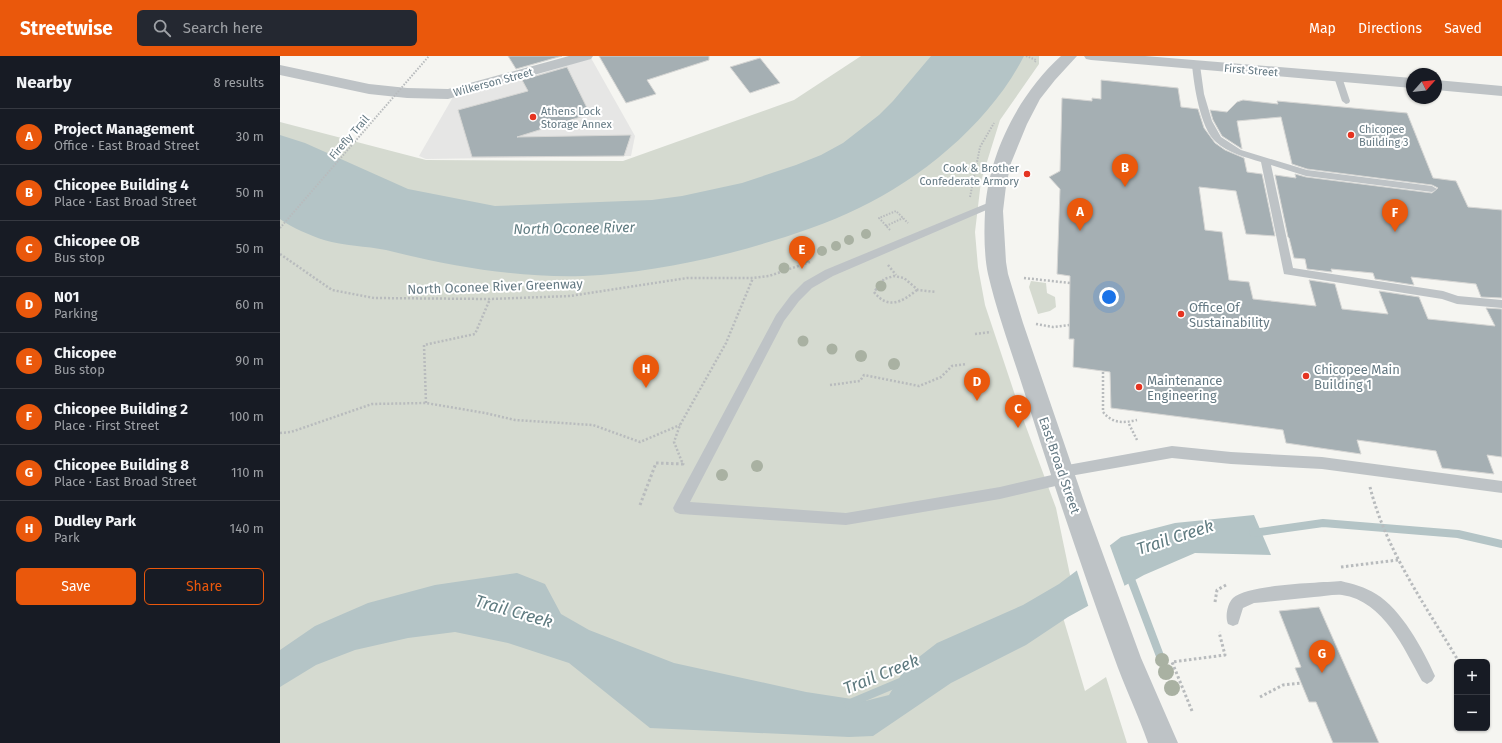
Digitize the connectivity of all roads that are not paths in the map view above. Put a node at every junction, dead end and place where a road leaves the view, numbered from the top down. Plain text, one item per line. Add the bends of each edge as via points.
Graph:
1 (586, 56) edge
2 (1070, 56) edge
3 (1091, 56) edge
4 (1196, 65) junction
5 (280, 70) edge
6 (1338, 77) junction
7 (1406, 83) edge
8 (1442, 86) edge
9 (1502, 91) edge
10 (1346, 101) dead end
11 (1265, 161) junction
12 (1432, 189) dead end
13 (994, 203) junction
14 (1502, 304) edge
15 (1064, 475) junction
16 (1502, 487) edge
17 (1232, 619) dead end
18 (1427, 676) dead end
19 (1163, 743) edge

1 - 5 street, Wilkerson Street via 448,94 369,89
2 - 13 street, East Broad Street via 1055,68 1018,123 999,173
3 - 4 street, First Street
4 - 6 street, First Street
4 - 11 lane via 1200,94 1208,121 1218,139 1238,152
6 - 7 street, First Street
6 - 10 lane
8 - 9 street
11 - 12 lane via 1306,173
11 - 14 lane via 1288,271 1444,295 1457,300
13 - 15 street, East Broad Street via 998,274
13 - 15 lane via 829,273 808,285 780,318 680,508 846,519 912,509
15 - 16 lane via 1172,452 1322,463
15 - 19 street, East Broad Street via 1129,661
17 - 18 lane via 1238,603 1253,596 1341,588 1352,590 1377,604 1397,624

